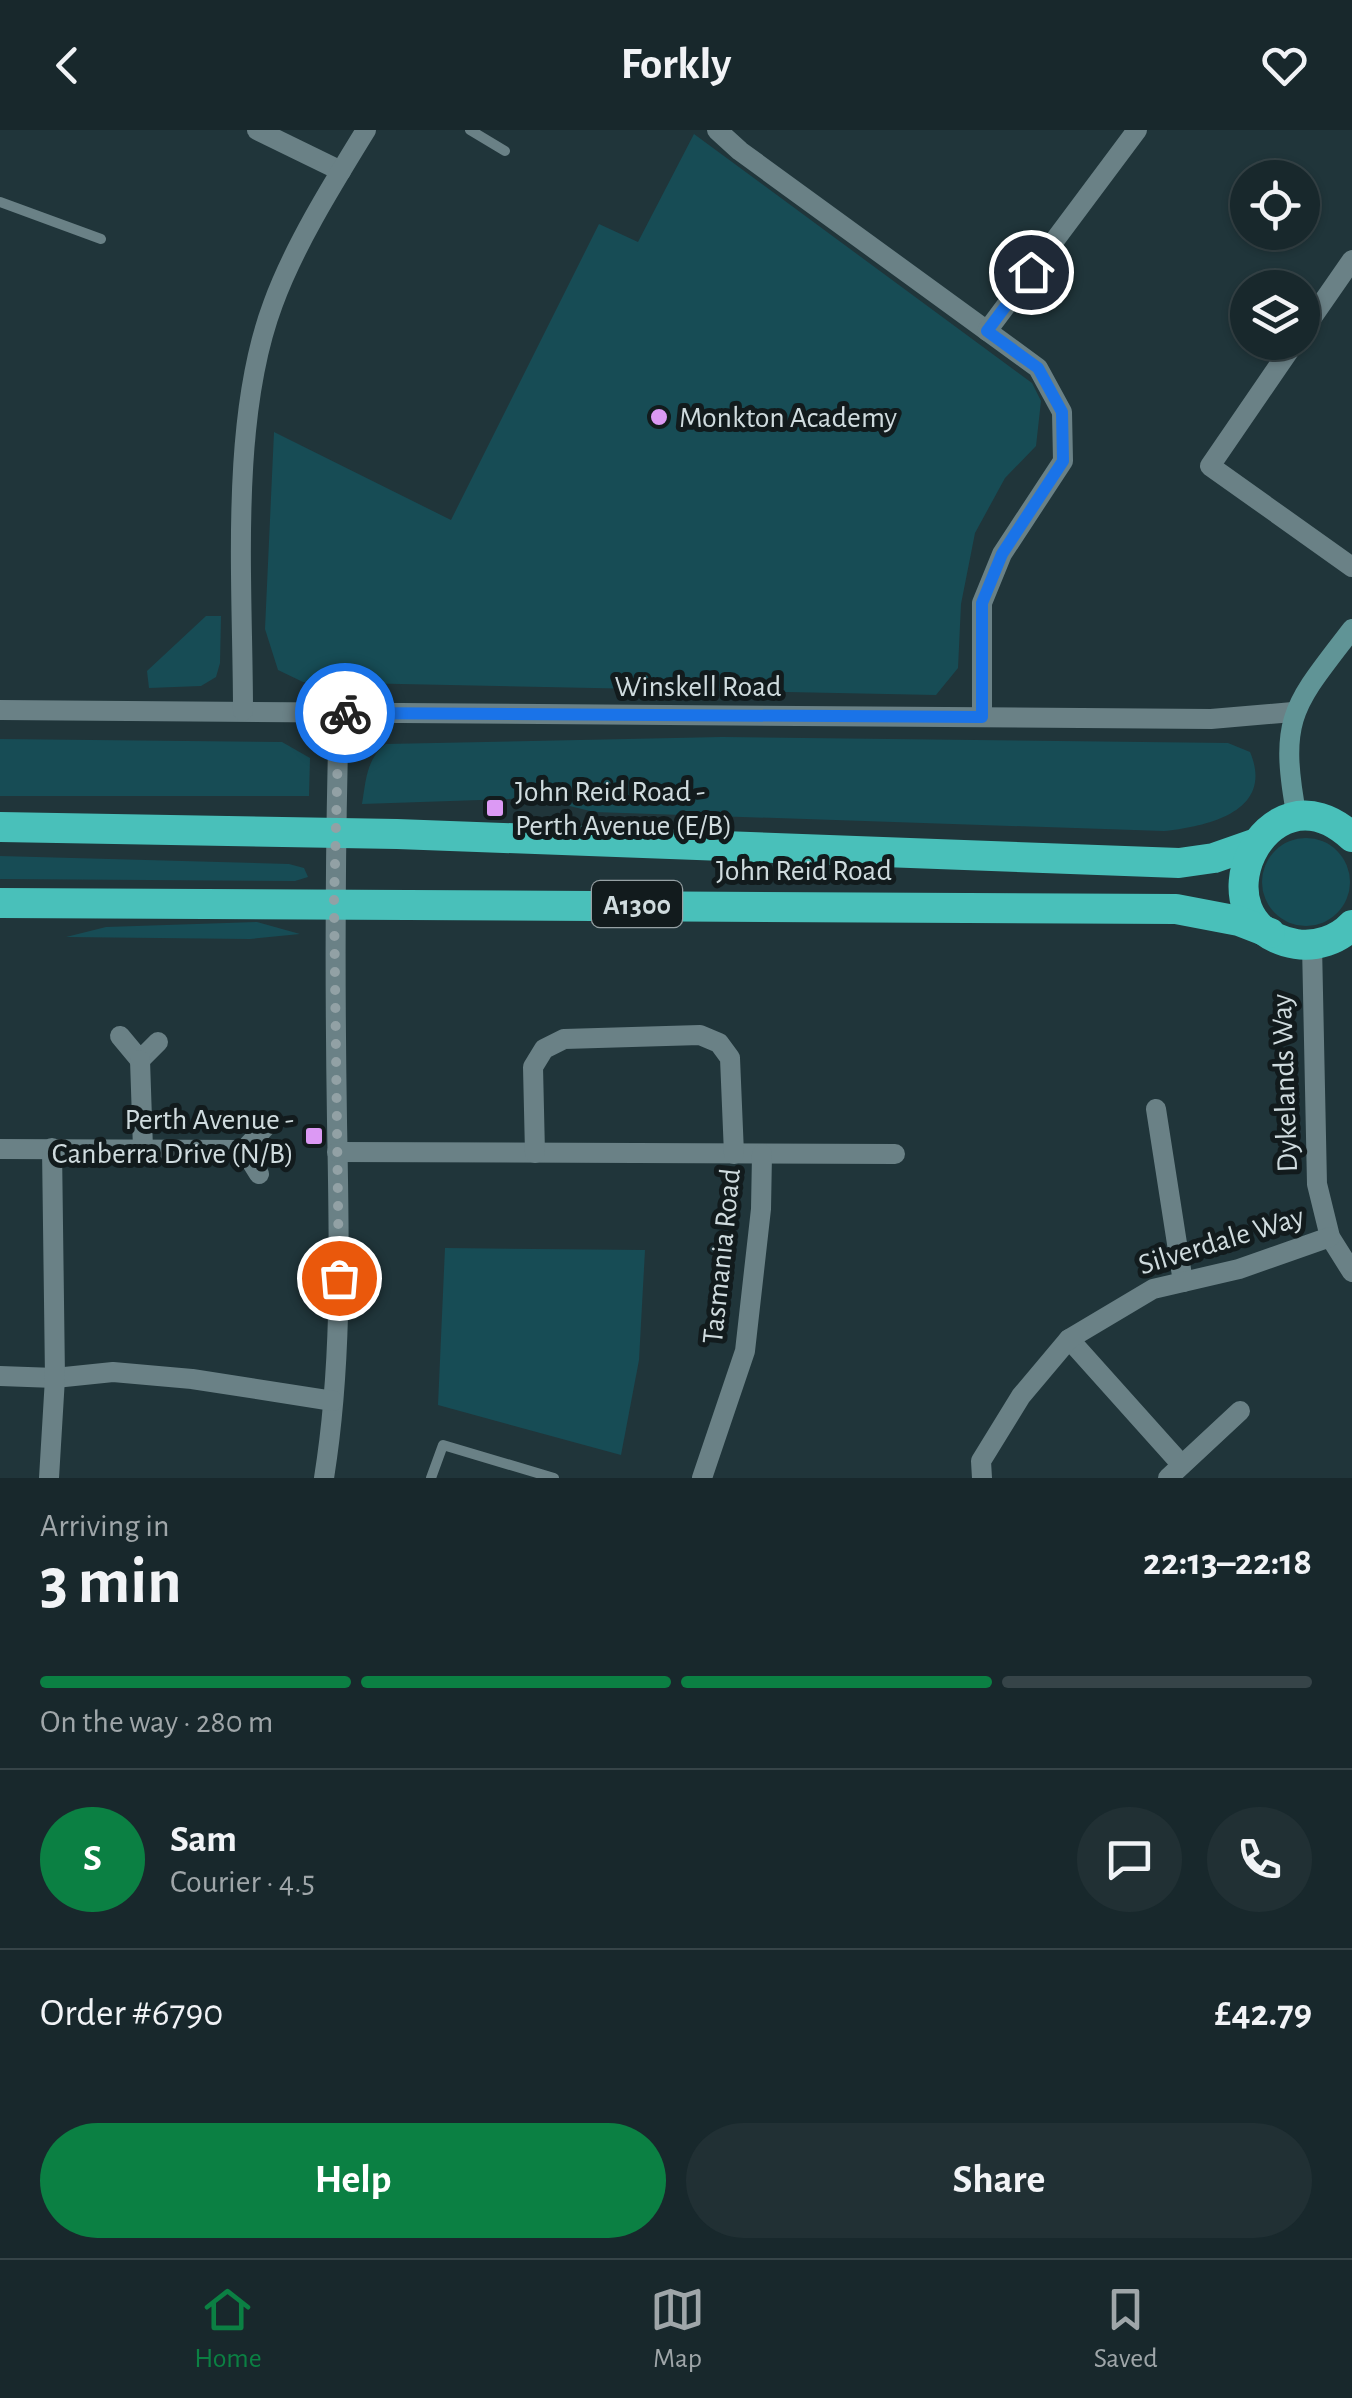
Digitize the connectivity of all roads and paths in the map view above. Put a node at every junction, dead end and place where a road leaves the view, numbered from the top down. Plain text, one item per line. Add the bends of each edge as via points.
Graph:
1 (257, 130) edge
2 (366, 130) edge
3 (470, 130) edge
4 (716, 130) edge
5 (1137, 130) edge
6 (504, 150) dead end
7 (341, 171) junction
8 (0, 202) edge
9 (101, 238) dead end
10 (1352, 260) edge
11 (1320, 306) edge
12 (987, 331) junction
13 (1283, 360) edge
14 (1352, 567) edge
15 (1352, 629) edge
16 (0, 710) edge
17 (243, 711) junction
18 (1293, 712) junction
19 (318, 714) junction
20 (982, 717) junction
21 (1297, 818) junction
22 (0, 827) edge
23 (1349, 831) edge
24 (336, 833) junction
25 (1254, 844) junction
26 (0, 903) edge
27 (334, 903) junction
28 (1352, 925) edge
29 (1270, 933) junction
30 (1312, 945) junction
31 (120, 1036) dead end
32 (158, 1042) dead end
33 (140, 1060) junction
34 (1156, 1109) dead end
35 (267, 1125) dead end
36 (0, 1148) edge
37 (52, 1148) junction
38 (143, 1149) junction
39 (244, 1150) junction
40 (338, 1152) junction
41 (535, 1153) junction
42 (734, 1154) junction
43 (762, 1154) junction
44 (895, 1154) dead end
45 (260, 1174) dead end
46 (1330, 1237) junction
47 (1352, 1272) edge
48 (1183, 1282) junction
49 (1069, 1339) junction
50 (0, 1376) edge
51 (54, 1378) junction
52 (333, 1401) junction
53 (1240, 1411) dead end
54 (1174, 1471) edge
55 (49, 1478) edge
56 (324, 1478) edge
57 (431, 1478) edge
58 (554, 1478) edge
59 (702, 1478) edge
60 (982, 1478) edge

1 - 7 street
2 - 7 street
3 - 6 lane
4 - 12 street
5 - 12 street
7 - 17 street via 273,302 253,371 244,469
8 - 9 lane
10 - 11 street
12 - 20 street via 1038,368 1062,412 1063,461 1002,554 982,603
13 - 14 street via 1210,466
15 - 18 street
16 - 17 street, Winskell Road
17 - 19 street, Winskell Road
18 - 20 street, Winskell Road
18 - 21 street via 1288,750
19 - 20 street, Winskell Road
19 - 24 street via 338,748
21 - 23 highway via 1328,820
21 - 25 highway, John Reid Road via 1280,822
22 - 24 highway, John Reid Road / A1300
24 - 25 highway, John Reid Road / A1300 via 1178,864
24 - 27 street
25 - 29 highway via 1242,882 1255,920
26 - 27 highway, John Reid Road / A1300
27 - 29 highway, John Reid Road / A1300 via 1176,909
27 - 40 street
28 - 30 highway
29 - 30 highway, John Reid Road
30 - 46 street, Dykelands Way via 1317,1184
31 - 33 street
32 - 33 street
33 - 38 street
34 - 48 street
35 - 39 street
36 - 37 street
37 - 38 street
37 - 51 street
38 - 39 street
39 - 45 street
40 - 41 street
40 - 52 street
41 - 42 street
41 - 42 street via 533,1067 544,1049 564,1039 700,1036 719,1043 730,1058
42 - 43 street
43 - 44 street
43 - 59 street, Tasmania Road via 745,1351
46 - 47 street, Dykelands Way
46 - 48 street, Silverdale Way
48 - 49 street, Silverdale Way via 1153,1289
49 - 54 street
49 - 60 street, Silverdale Way via 1011,1412 981,1461
50 - 51 street
51 - 52 street via 113,1372
51 - 55 street
52 - 56 street
53 - 54 street
57 - 58 lane via 443,1445

